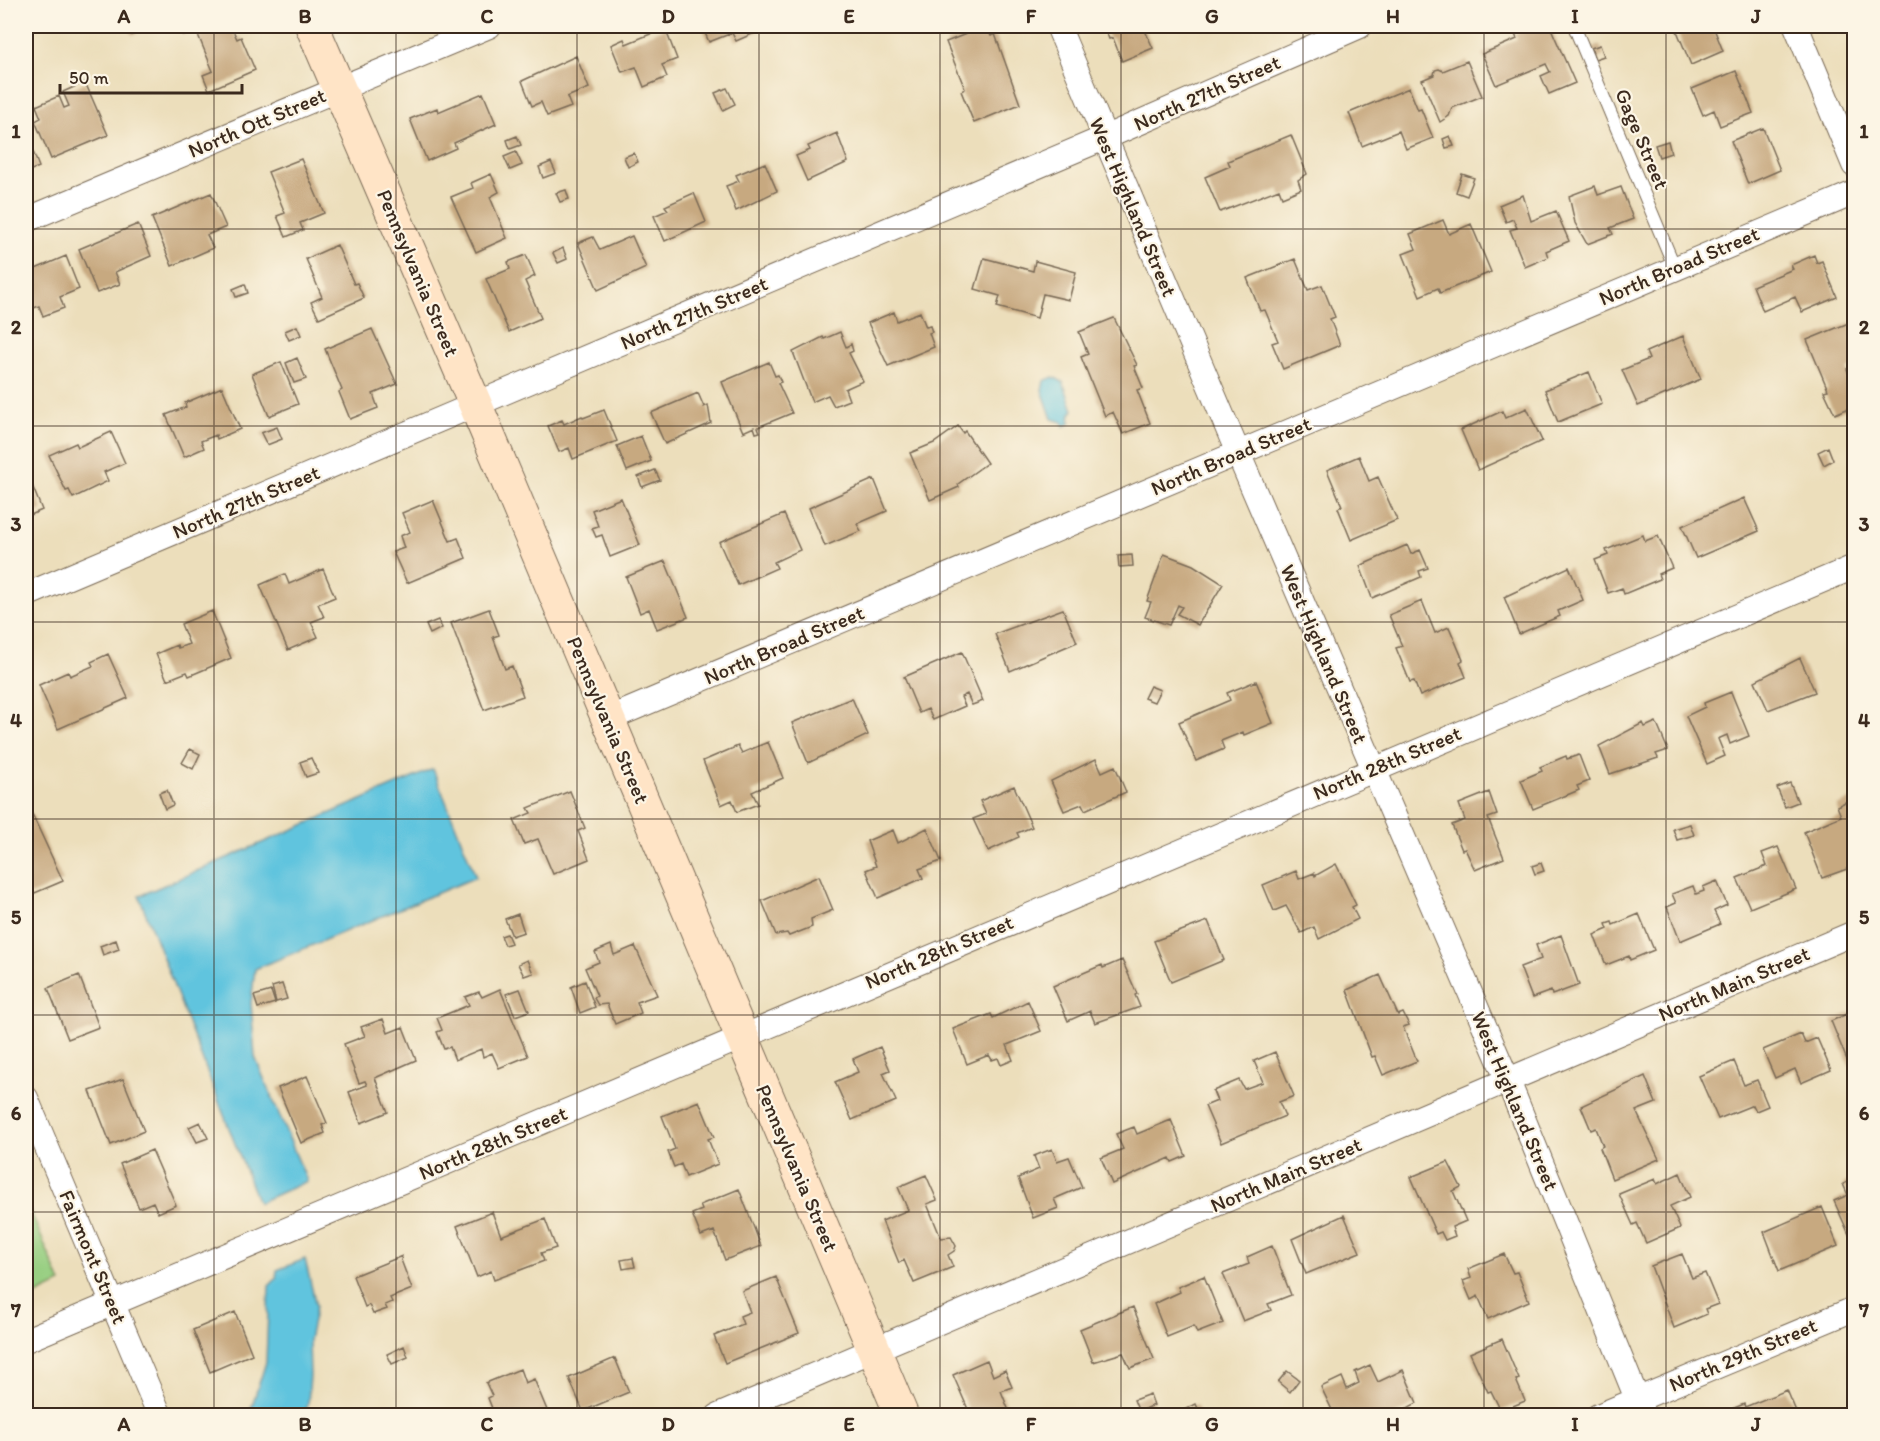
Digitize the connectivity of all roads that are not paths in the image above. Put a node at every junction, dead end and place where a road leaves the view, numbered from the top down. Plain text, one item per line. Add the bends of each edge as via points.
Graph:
1 (312, 26) edge
2 (489, 26) edge
3 (1058, 26) edge
4 (1360, 26) edge
5 (1574, 26) edge
6 (1796, 26) edge
7 (339, 88) junction
8 (1104, 138) junction
9 (1854, 165) edge
10 (1854, 193) edge
11 (26, 220) edge
12 (1675, 268) junction
13 (476, 406) junction
14 (1238, 453) junction
15 (1854, 567) edge
16 (26, 595) edge
17 (608, 719) junction
18 (1374, 768) junction
19 (1854, 933) edge
20 (742, 1038) junction
21 (1508, 1081) junction
22 (26, 1098) edge
23 (113, 1303) junction
24 (1854, 1309) edge
25 (26, 1340) edge
26 (874, 1349) junction
27 (1640, 1407) edge
28 (160, 1416) edge
29 (718, 1416) edge
30 (902, 1416) edge
31 (1598, 1416) edge

1 - 7 street, Pennsylvania Street
2 - 7 street, North Ott Street
3 - 8 street, West Highland Street
4 - 8 street, North 27th Street
5 - 12 lane, Gage Street
6 - 9 street
7 - 11 street, North Ott Street
7 - 13 street, Pennsylvania Street
8 - 13 street, North 27th Street
8 - 14 street, West Highland Street
10 - 12 street, North Broad Street
12 - 14 street, North Broad Street
13 - 16 street, North 27th Street
13 - 17 street, Pennsylvania Street
14 - 17 street, North Broad Street
14 - 18 street, West Highland Street
15 - 18 street, North 28th Street
17 - 20 street, Pennsylvania Street
18 - 20 street, North 28th Street
18 - 21 street, West Highland Street
19 - 21 street, North Main Street
20 - 23 street, North 28th Street
20 - 26 street, Pennsylvania Street
21 - 26 street, North Main Street
21 - 27 street, West Highland Street
22 - 23 street, Fairmont Street
23 - 25 street, North 28th Street
23 - 28 street, Fairmont Street
24 - 27 street, North 29th Street
26 - 29 street, North Main Street
26 - 30 street, Pennsylvania Street
27 - 31 street, North 29th Street

